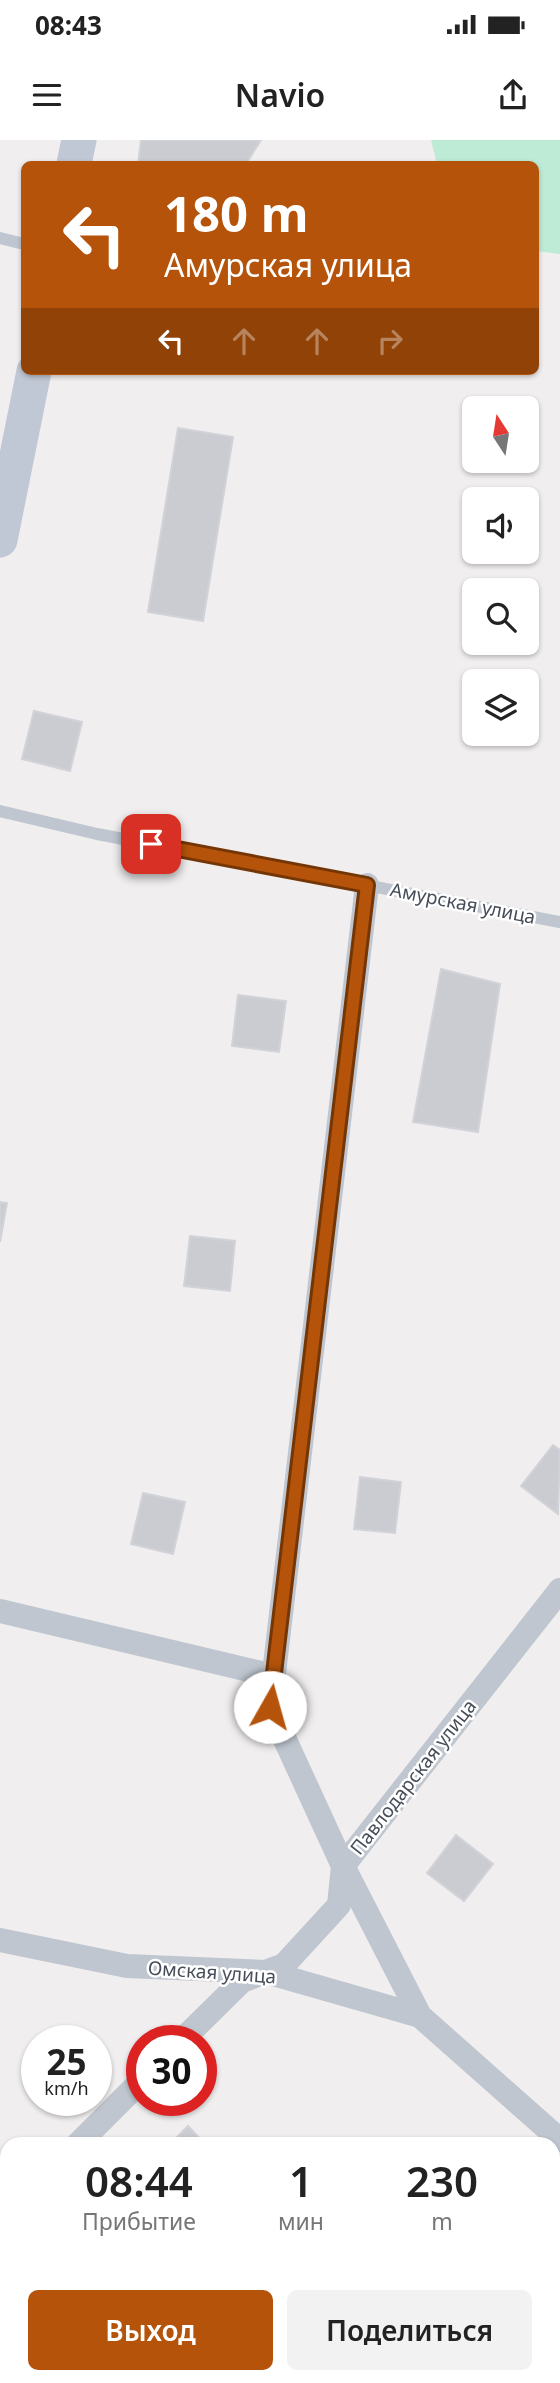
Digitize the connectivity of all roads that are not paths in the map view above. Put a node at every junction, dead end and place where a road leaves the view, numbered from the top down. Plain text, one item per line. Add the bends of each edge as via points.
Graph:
1 (79, 140) edge
2 (75, 161) edge
3 (0, 238) edge
4 (21, 243) edge
5 (33, 375) edge
6 (0, 540) edge
7 (0, 811) edge
8 (367, 885) junction
9 (560, 922) edge
10 (560, 1590) edge
11 (0, 1611) edge
12 (274, 1676) junction
13 (343, 1866) junction
14 (0, 1940) edge
15 (266, 1972) junction
16 (420, 2016) junction
17 (197, 2025) edge
18 (126, 2096) edge
19 (85, 2137) edge
20 (557, 2137) edge

1 - 2 street
3 - 4 lane
5 - 6 street
7 - 8 lane, Амурская улица
8 - 9 lane, Амурская улица
8 - 12 street, Амурская улица
10 - 13 street, Павлодарская улица
11 - 12 street
12 - 13 street, Амурская улица via 270,1707
13 - 15 street, Павлодарская улица via 339,1905 284,1965
13 - 16 street, Амурская улица
14 - 15 street, Омская улица via 127,1966
15 - 16 street, Омская улица
15 - 17 street, Павлодарская улица via 242,1981
16 - 20 street
18 - 19 street

